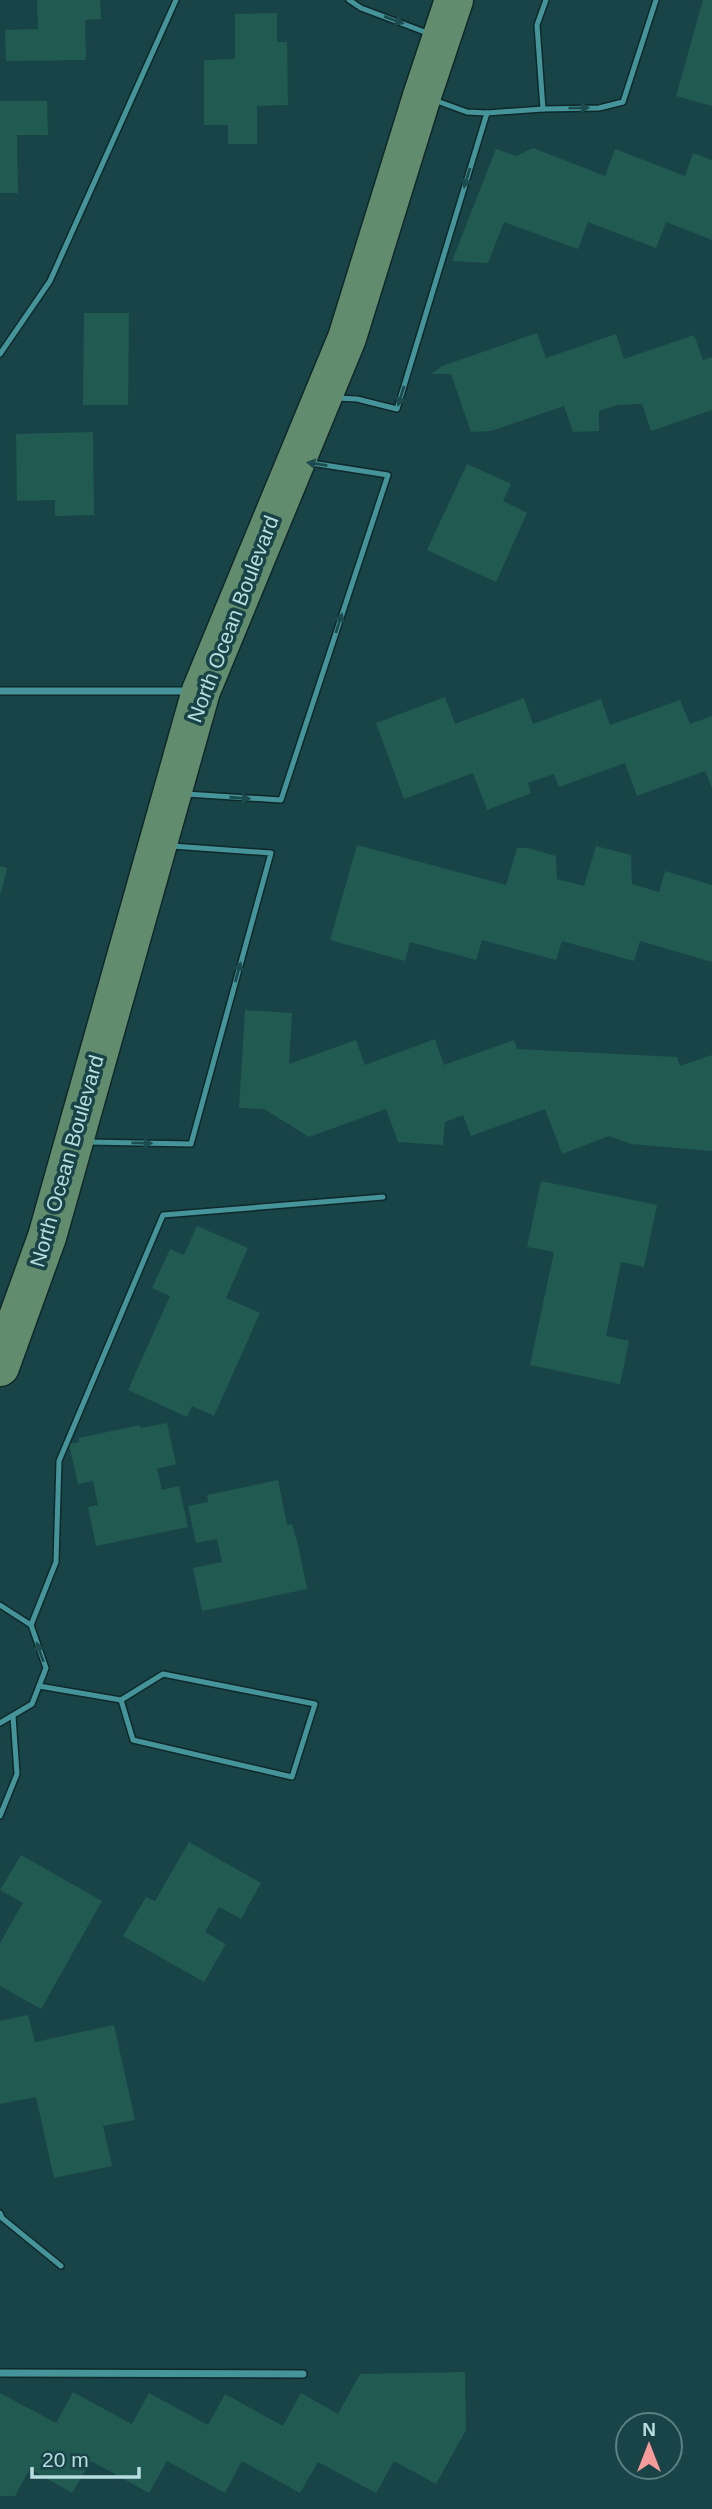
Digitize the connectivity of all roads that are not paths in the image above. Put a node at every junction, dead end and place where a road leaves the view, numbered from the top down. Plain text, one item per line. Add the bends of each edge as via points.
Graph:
1 (176, 0) edge
2 (349, 0) edge
3 (454, 0) edge
4 (546, 0) edge
5 (656, 0) edge
6 (441, 38) junction
7 (422, 96) junction
8 (543, 109) junction
9 (487, 113) junction
10 (0, 354) edge
11 (322, 398) junction
12 (296, 461) junction
13 (0, 691) edge
14 (201, 691) junction
15 (172, 793) junction
16 (158, 845) junction
17 (74, 1142) junction
18 (383, 1197) dead end
19 (0, 1367) edge
20 (0, 1605) edge
21 (31, 1625) junction
22 (39, 1686) junction
23 (121, 1700) junction
24 (13, 1716) junction
25 (0, 1723) edge
26 (0, 1816) edge
27 (0, 2213) edge
28 (61, 2266) dead end
29 (0, 2373) edge
30 (303, 2374) dead end

1 - 10 lane via 50,281
2 -> 6 lane
3 - 6 main road, North Ocean Boulevard
4 - 8 lane via 537,25
8 -> 5 lane via 599,108 622,102
6 - 7 main road, North Ocean Boulevard
7 - 9 lane
7 - 11 main road, North Ocean Boulevard via 347,338
8 - 9 lane
9 -> 11 lane via 397,409 357,399
11 - 12 main road, North Ocean Boulevard
12 - 14 main road, North Ocean Boulevard
15 -> 12 lane via 281,800 388,475
13 - 14 street
14 - 15 main road, North Ocean Boulevard
15 - 16 main road, North Ocean Boulevard
16 - 17 main road, North Ocean Boulevard
17 -> 16 lane via 191,1144 271,853
17 - 19 main road, North Ocean Boulevard via 47,1237
18 - 21 lane via 163,1215 59,1461 56,1562
20 - 21 lane
22 -> 21 lane via 46,1668
22 - 23 lane
22 - 24 lane via 32,1704
23 - 23 lane via 163,1674 315,1704 292,1777 133,1740
24 - 25 lane
24 - 26 lane via 17,1774
27 - 28 lane
29 - 30 street

